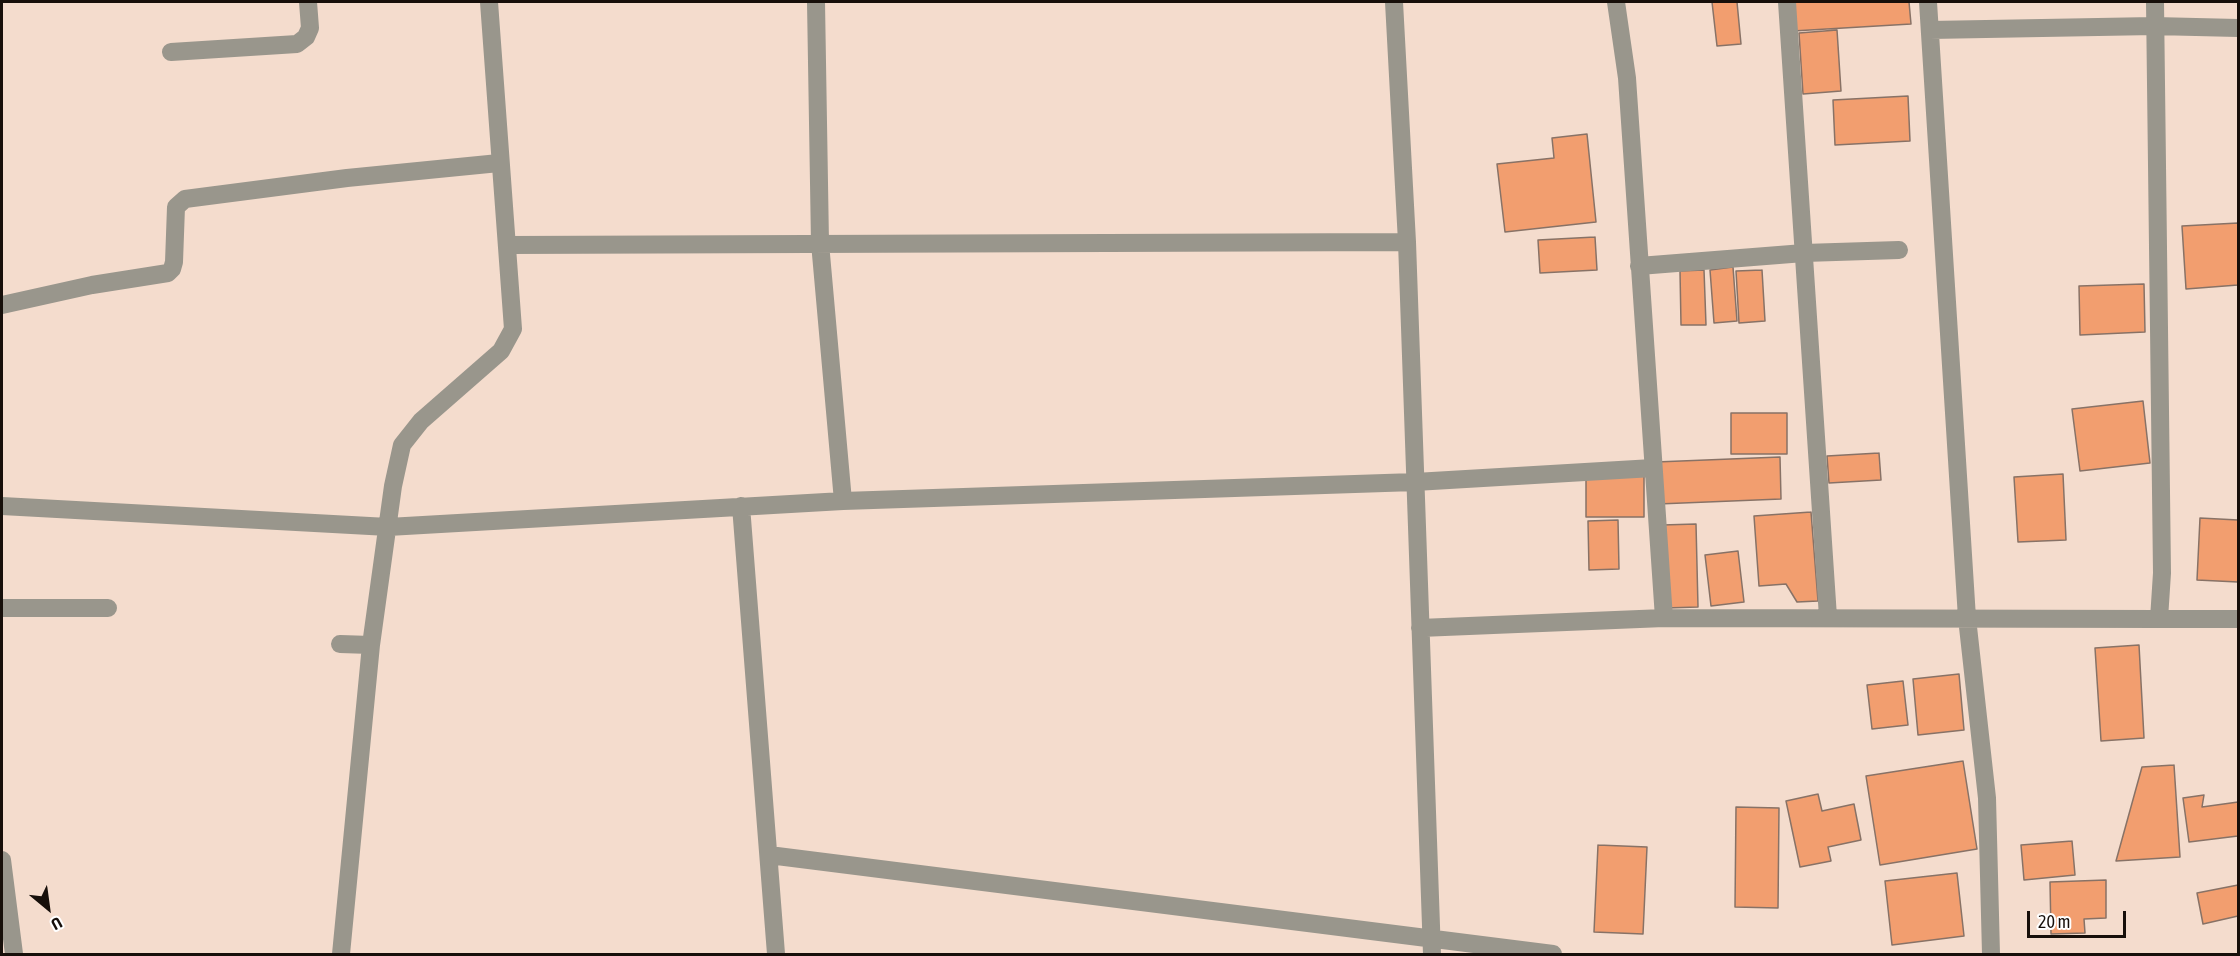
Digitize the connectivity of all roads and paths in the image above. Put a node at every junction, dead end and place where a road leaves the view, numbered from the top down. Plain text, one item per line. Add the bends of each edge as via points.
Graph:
1 (308, 2) edge
2 (489, 2) edge
3 (816, 2) edge
4 (1394, 2) edge
5 (1616, 2) edge
6 (1787, 2) edge
7 (1928, 2) edge
8 (2155, 2) edge
9 (2154, 26) junction
10 (2238, 28) edge
11 (1930, 30) junction
12 (171, 52) dead end
13 (499, 162) junction
14 (1407, 242) junction
15 (820, 243) junction
16 (508, 245) junction
17 (1899, 250) dead end
18 (1804, 253) junction
19 (1639, 266) junction
20 (2, 304) edge
21 (1653, 468) junction
22 (1415, 482) junction
23 (843, 501) junction
24 (2, 506) edge
25 (741, 506) junction
26 (388, 527) junction
27 (2, 608) edge
28 (108, 608) dead end
29 (1827, 617) junction
30 (1664, 618) junction
31 (1967, 618) junction
32 (2159, 619) junction
33 (2238, 619) edge
34 (1420, 628) junction
35 (340, 644) dead end
36 (371, 645) junction
37 (769, 855) junction
38 (2, 860) edge
39 (1431, 947) edge
40 (14, 954) edge
41 (341, 954) edge
42 (776, 954) edge
43 (1553, 954) edge
44 (1991, 954) edge

1 - 12 street via 310,28 306,38 297,44
2 - 13 street
3 - 15 street
4 - 14 street
5 - 19 street via 1626,78
6 - 18 street
7 - 11 street
8 - 9 street
9 - 10 street
9 - 11 street
9 - 32 street via 2162,552
11 - 31 street
13 - 16 street
13 - 20 street via 186,199 177,207 174,262 168,273
14 - 15 street
14 - 22 street
15 - 16 street
15 - 23 street
16 - 26 street via 513,329 501,351 421,421 402,445
17 - 18 street
18 - 19 street
18 - 29 street
19 - 21 street
21 - 22 street
21 - 30 street
22 - 23 street
22 - 34 street
23 - 25 street
24 - 26 street
25 - 26 street
25 - 37 street
26 - 36 street
27 - 28 street
29 - 30 street
29 - 31 street
30 - 34 street
31 - 32 street
31 - 44 street via 1987,798
32 - 33 street
34 - 39 street
35 - 36 street
36 - 41 street
37 - 39 street
37 - 42 street
38 - 40 street
39 - 43 street

